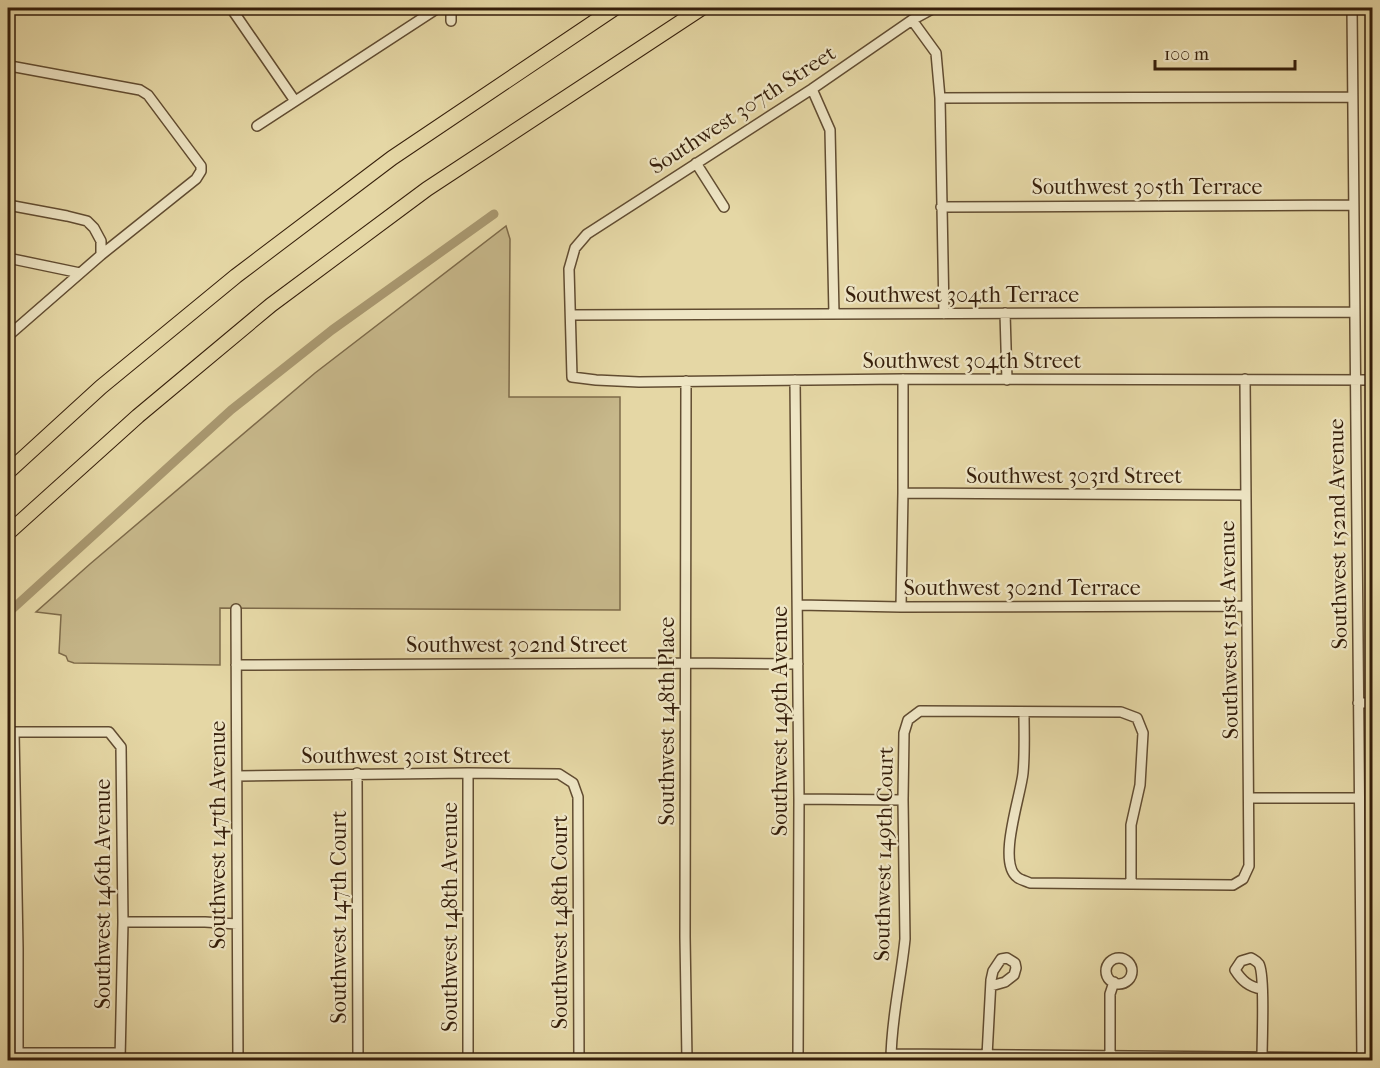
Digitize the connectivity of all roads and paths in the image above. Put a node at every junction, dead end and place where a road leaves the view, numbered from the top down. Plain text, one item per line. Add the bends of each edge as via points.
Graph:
1 (231, 8) edge
2 (438, 8) edge
3 (451, 8) edge
4 (615, 8) edge
5 (702, 8) edge
6 (934, 8) edge
7 (1352, 8) edge
8 (912, 20) junction
9 (451, 21) dead end
10 (8, 68) edge
11 (813, 88) junction
12 (1352, 97) junction
13 (940, 98) junction
14 (295, 101) junction
15 (257, 126) dead end
16 (696, 163) junction
17 (8, 205) edge
18 (1353, 205) junction
19 (724, 207) dead end
20 (941, 207) junction
21 (101, 255) junction
22 (8, 258) edge
23 (80, 273) junction
24 (1354, 312) junction
25 (1005, 313) junction
26 (834, 314) junction
27 (944, 314) junction
28 (571, 315) junction
29 (8, 336) edge
30 (1245, 378) junction
31 (795, 380) junction
32 (903, 380) junction
33 (1007, 380) junction
34 (1355, 380) junction
35 (1372, 380) edge
36 (686, 381) junction
37 (8, 472) edge
38 (903, 493) junction
39 (1245, 495) junction
40 (8, 533) edge
41 (798, 605) junction
42 (1247, 606) junction
43 (901, 607) junction
44 (236, 609) dead end
45 (686, 663) junction
46 (798, 664) junction
47 (236, 666) junction
48 (1358, 703) junction
49 (1372, 703) edge
50 (1024, 712) junction
51 (10, 733) edge
52 (468, 773) junction
53 (357, 774) junction
54 (237, 776) junction
55 (573, 783) joint
56 (1249, 798) junction
57 (1359, 798) junction
58 (799, 799) junction
59 (903, 800) junction
60 (1131, 883) junction
61 (123, 922) junction
62 (237, 924) junction
63 (1361, 937) junction
64 (1372, 938) edge
65 (8, 948) edge
66 (18, 948) junction
67 (1114, 982) dead end
68 (992, 986) dead end
69 (1262, 989) dead end
70 (13, 1053) edge
71 (1110, 1055) junction
72 (987, 1056) junction
73 (120, 1057) edge
74 (891, 1057) edge
75 (1262, 1057) junction
76 (1362, 1059) edge
77 (238, 1060) edge
78 (358, 1060) edge
79 (468, 1060) edge
80 (579, 1060) edge
81 (687, 1060) edge
82 (798, 1060) edge

1 - 14 street
2 - 14 street
3 - 9 street
4 - 37 highway via 392,158 245,269 101,387
5 - 40 highway via 427,189 272,305 138,416
6 - 8 street, Southwest 307th Street
7 - 12 street, Southwest 152nd Avenue
8 - 11 street, Southwest 307th Street
8 - 13 street via 936,53
10 - 21 street via 140,90 148,95 201,166 196,179
11 - 16 street, Southwest 307th Street
11 - 26 street via 831,130
12 - 13 street
12 - 18 street, Southwest 152nd Avenue
13 - 20 street
14 - 15 street
16 - 19 street
16 - 28 street, Southwest 307th Street via 587,234 575,248 569,269
17 - 21 street via 87,221 101,241
18 - 20 street, Southwest 305th Terrace
18 - 24 street, Southwest 152nd Avenue
20 - 27 street
21 - 23 street
22 - 23 street
23 - 29 street
24 - 25 street, Southwest 304th Terrace
24 - 34 street, Southwest 152nd Avenue
25 - 27 street, Southwest 304th Terrace
25 - 33 street
26 - 27 street, Southwest 304th Terrace
26 - 28 street, Southwest 304th Terrace
28 - 36 street, Southwest 304th Street via 572,377
30 - 33 street, Southwest 304th Street
30 - 34 street, Southwest 304th Street
30 - 39 street, Southwest 151st Avenue
31 - 32 street, Southwest 304th Street
31 - 36 street, Southwest 304th Street
31 - 41 street, Southwest 149th Avenue
32 - 33 street, Southwest 304th Street
32 - 38 street
34 - 35 street, Southwest 304th Street
34 - 48 street, Southwest 152nd Avenue
36 - 45 street, Southwest 148th Place
38 - 39 street, Southwest 303rd Street
38 - 43 street
39 - 42 street, Southwest 151st Avenue
41 - 43 street, Southwest 302nd Terrace
41 - 46 street, Southwest 149th Avenue
42 - 43 street, Southwest 302nd Terrace
42 - 56 street, Southwest 151st Avenue
44 - 47 street, Southwest 147th Avenue
45 - 46 street, Southwest 302nd Street
45 - 47 street, Southwest 302nd Street
45 - 81 street, Southwest 148th Place
46 - 58 street, Southwest 149th Avenue
47 - 54 street, Southwest 147th Avenue
48 - 49 street
48 - 57 street, Southwest 152nd Avenue
50 - 59 street, Southwest 149th Court via 920,711 908,720 904,733
50 - 60 street via 1121,712 1137,718 1143,733 1140,785 1131,825
50 - 60 street via 1023,774 1010,845 1011,867 1016,877 1030,883
51 - 61 street, Southwest 146th Avenue via 109,732 121,747
51 - 66 street
52 - 53 street, Southwest 301st Street
52 - 55 street, Southwest 301st Street via 559,774
52 - 79 street, Southwest 148th Avenue
53 - 54 street, Southwest 301st Street
53 - 78 street, Southwest 147th Court
54 - 62 street, Southwest 147th Avenue
55 - 80 street, Southwest 148th Court via 578,797
56 - 57 street
56 - 60 street, Southwest 151st Avenue via 1249,866 1243,879 1233,885
57 - 63 street, Southwest 152nd Avenue
58 - 59 street
58 - 82 street, Southwest 149th Avenue
59 - 74 street, Southwest 149th Court via 905,939
61 - 62 street
61 - 73 street, Southwest 146th Avenue
62 - 77 street, Southwest 147th Avenue
63 - 64 street
63 - 76 street, Southwest 152nd Avenue
65 - 66 street
66 - 70 street
67 - 71 street via 1110,994
68 - 72 street
69 - 75 street
70 - 73 street
71 - 72 street
71 - 75 street
72 - 74 street
75 - 76 street

